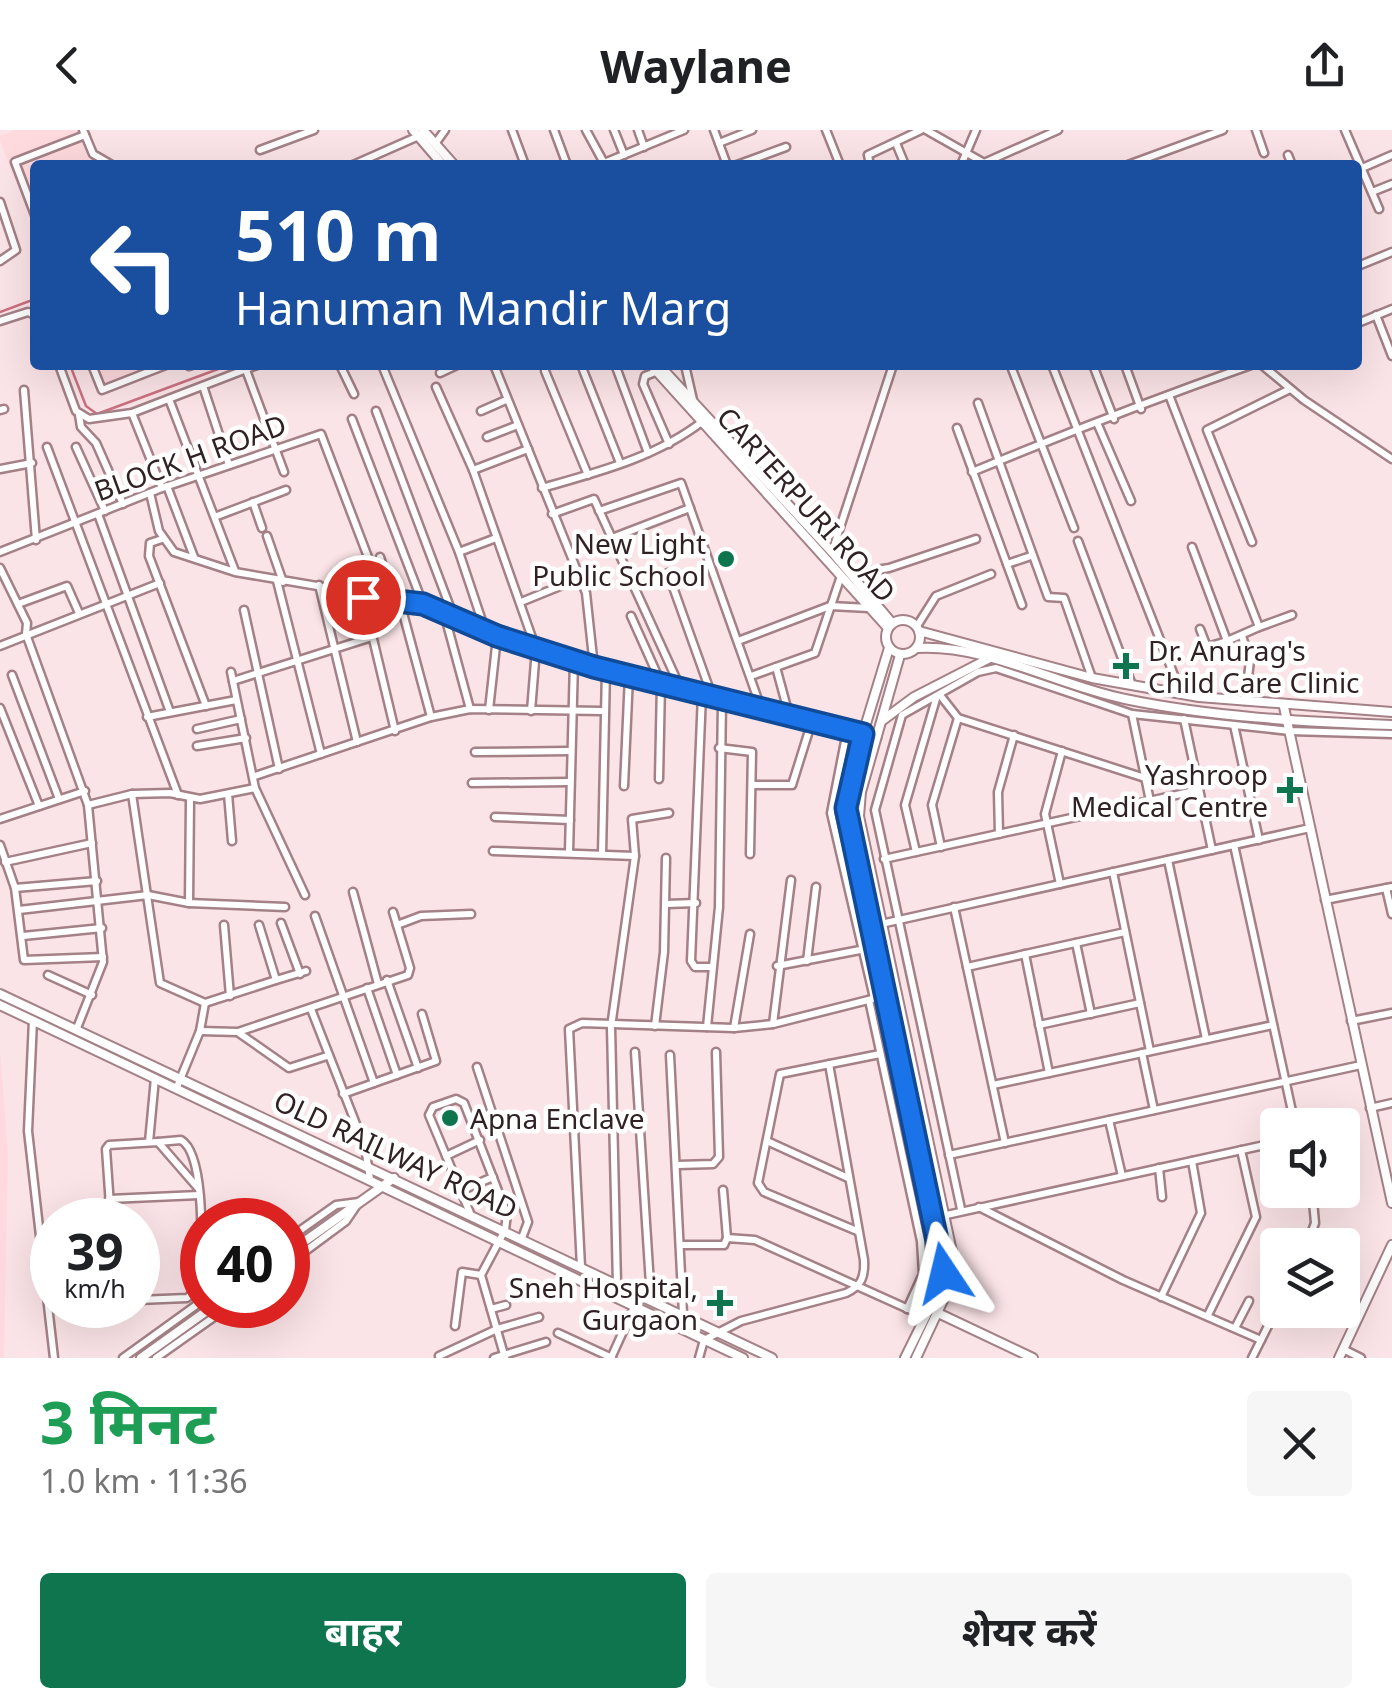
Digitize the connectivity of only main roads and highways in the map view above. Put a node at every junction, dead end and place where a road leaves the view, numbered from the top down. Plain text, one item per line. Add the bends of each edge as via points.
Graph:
1 (420, 132) edge
2 (440, 160) edge
3 (449, 160) edge
4 (659, 370) edge
5 (659, 370) edge
6 (890, 626) junction
7 (918, 629) junction
8 (889, 648) junction
9 (917, 648) junction
10 (900, 654) junction
11 (988, 658) junction
12 (1284, 706) junction
13 (1392, 712) edge
14 (1288, 718) junction
15 (883, 720) junction
16 (1392, 725) edge
17 (876, 924) junction
18 (0, 994) edge
19 (0, 1005) edge
20 (178, 1082) junction
21 (394, 1178) junction
22 (384, 1186) junction
23 (1392, 1203) edge
24 (310, 1237) edge
25 (1392, 1245) edge
26 (932, 1313) junction
27 (183, 1328) edge
28 (1341, 1354) edge
29 (142, 1358) edge
30 (743, 1358) edge
31 (772, 1358) edge
32 (905, 1358) edge
33 (916, 1358) edge
34 (1034, 1358) edge

1 - 2 main road
1 - 3 main road
4 - 6 main road, CARTERPURI ROAD via 852,574
5 - 6 main road, CARTERPURI ROAD
6 - 7 main road via 905,620
6 - 8 main road
7 - 9 main road
7 - 12 main road via 1092,678
8 - 10 main road
8 - 17 main road via 846,808
9 - 10 main road
9 - 11 main road
10 - 15 main road
11 - 14 main road via 1125,699
11 - 15 main road
12 - 13 main road
12 - 14 main road
14 - 16 main road
14 - 23 main road
15 - 17 main road via 859,805
17 - 26 main road via 954,1268
18 - 20 main road, OLD RAILWAY ROAD
19 - 20 main road, OLD RAILWAY ROAD
20 - 21 main road, OLD RAILWAY ROAD
20 - 22 main road, OLD RAILWAY ROAD
21 - 22 main road
21 - 31 main road, OLD RAILWAY ROAD
22 - 24 main road
22 - 30 main road, OLD RAILWAY ROAD
25 - 28 main road
26 - 32 main road
26 - 33 main road
26 - 34 main road
27 - 29 main road

